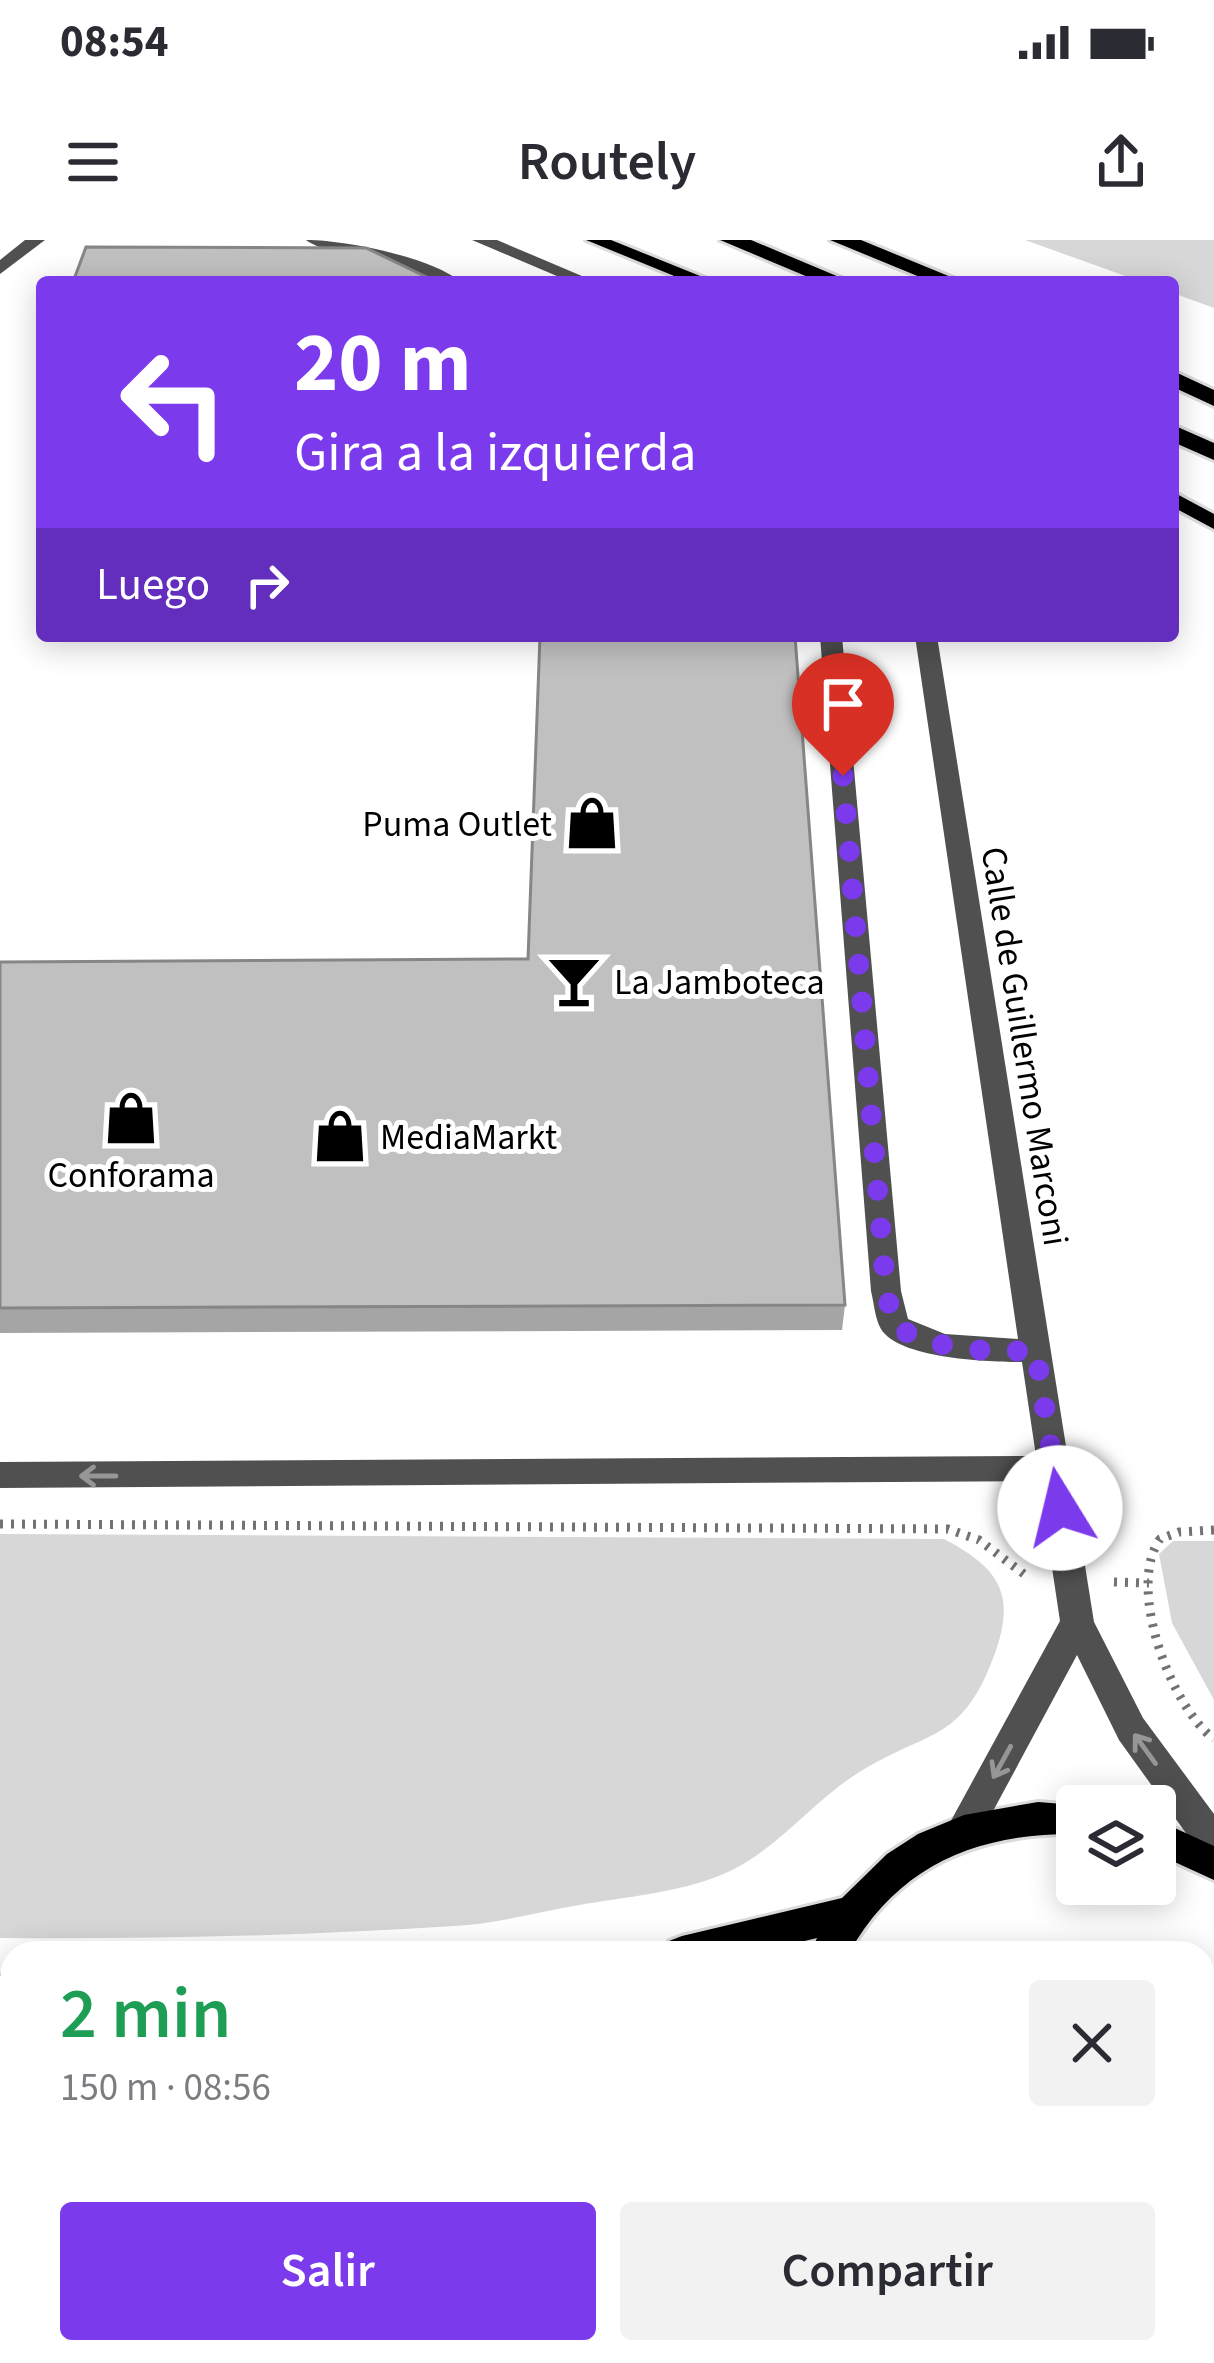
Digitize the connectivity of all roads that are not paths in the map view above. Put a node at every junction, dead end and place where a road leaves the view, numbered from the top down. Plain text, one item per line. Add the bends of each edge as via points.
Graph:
1 (33, 240) edge
2 (315, 240) edge
3 (482, 240) edge
4 (595, 240) edge
5 (731, 240) edge
6 (842, 240) edge
7 (0, 241) edge
8 (0, 269) edge
9 (439, 276) edge
10 (571, 276) edge
11 (690, 276) edge
12 (824, 276) edge
13 (936, 276) edge
14 (1179, 381) edge
15 (1214, 399) edge
16 (1179, 435) edge
17 (1214, 453) edge
18 (1179, 503) edge
19 (1214, 523) edge
20 (832, 642) edge
21 (927, 642) edge
22 (1036, 1351) junction
23 (1052, 1468) junction
24 (0, 1475) edge
25 (1077, 1622) junction
26 (1056, 1817) edge
27 (965, 1828) junction
28 (1214, 1843) edge
29 (1176, 1845) edge
30 (1214, 1864) edge
31 (848, 1914) junction
32 (733, 1941) edge
33 (835, 1941) edge

1 - 7 street
1 - 8 street
2 - 9 street
3 - 10 street
4 - 11 main road
5 - 12 highway
6 - 13 highway
14 - 15 highway
16 - 17 highway
18 - 19 main road
20 - 22 street via 894,1326 954,1349
21 - 22 street, Calle de Guillermo Marconi
22 - 23 street, Calle de Guillermo Marconi
23 -> 24 street
23 - 25 street, Calle de Guillermo Marconi
25 -> 27 street
28 -> 25 street, Calle de Guillermo Marconi via 1131,1729
26 - 27 main road
27 - 31 main road via 899,1862
29 - 30 main road
31 - 32 main road
31 - 33 main road

